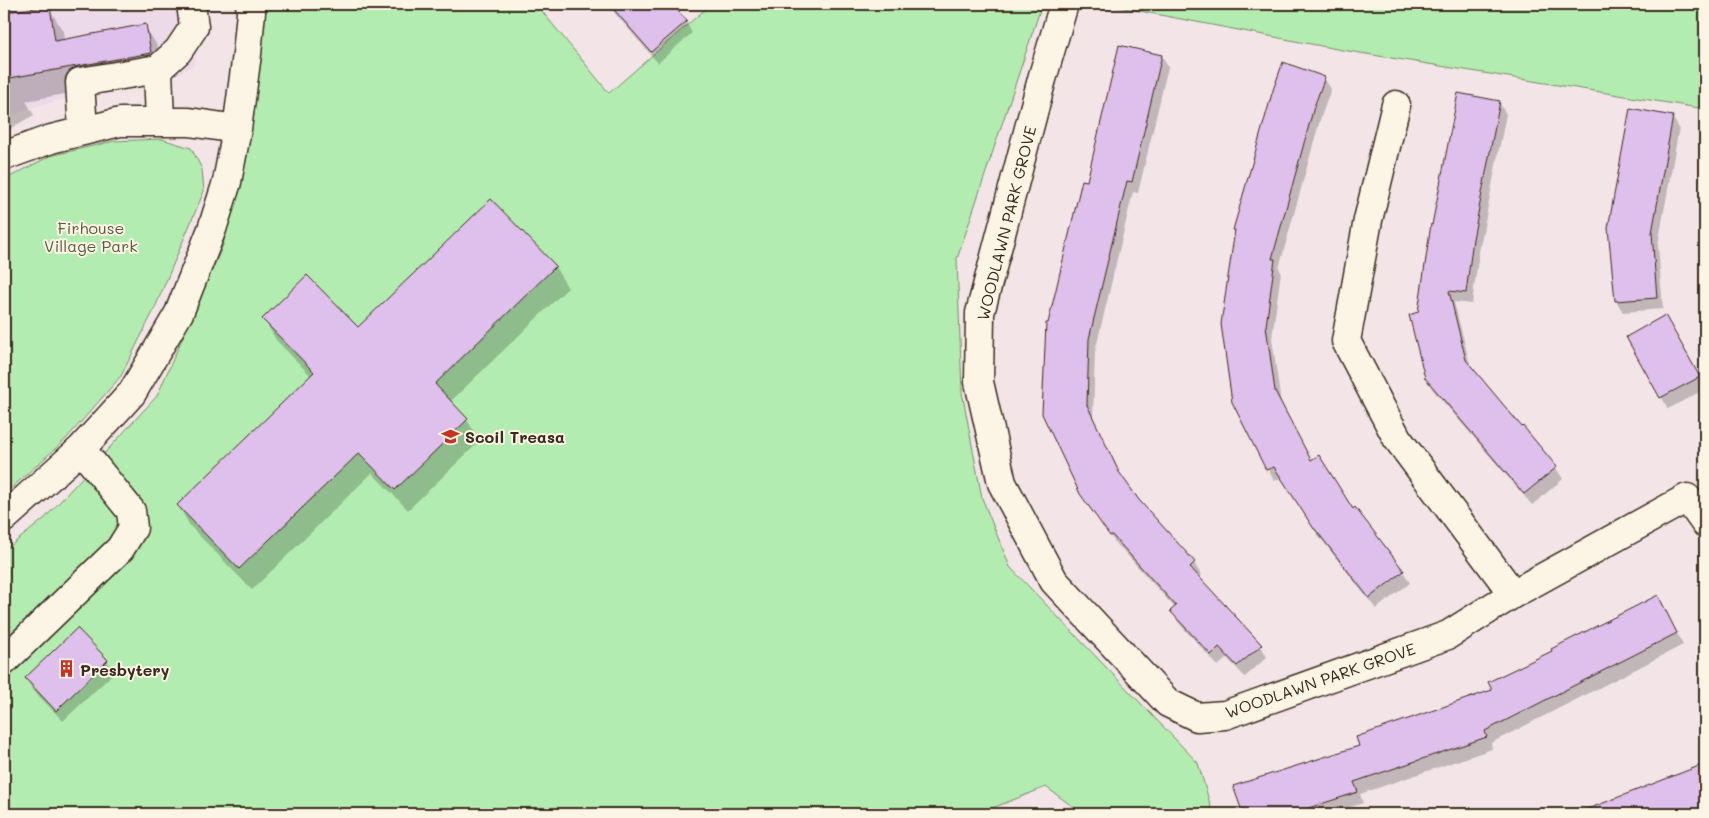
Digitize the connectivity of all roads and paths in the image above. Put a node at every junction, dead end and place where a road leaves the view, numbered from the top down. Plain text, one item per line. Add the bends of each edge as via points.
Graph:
1 (191, 4) edge
2 (250, 4) edge
3 (1064, 4) edge
4 (158, 69) junction
5 (1396, 105) dead end
6 (160, 122) junction
7 (237, 129) junction
8 (83, 131) junction
9 (4, 156) edge
10 (81, 449) junction
11 (1696, 490) edge
12 (4, 518) edge
13 (1705, 523) edge
14 (1513, 594) junction
15 (4, 661) edge

1 - 4 street via 194,27 178,51
2 - 7 street
3 - 14 street, WOODLAWN PARK GROVE via 980,313 979,382 1002,483 1054,580 1168,702 1197,717 1225,715 1448,635
4 - 6 street
4 - 8 street via 80,82
5 - 14 street via 1368,220 1346,341 1397,438
6 - 7 street via 189,122
6 - 8 street via 120,122
7 - 10 street via 227,182 179,313 132,393
8 - 9 street
10 - 12 street
10 - 15 street via 131,511 133,528 120,549
11 - 13 street, WOODLAWN PARK GROVE
11 - 14 street, WOODLAWN PARK GROVE

